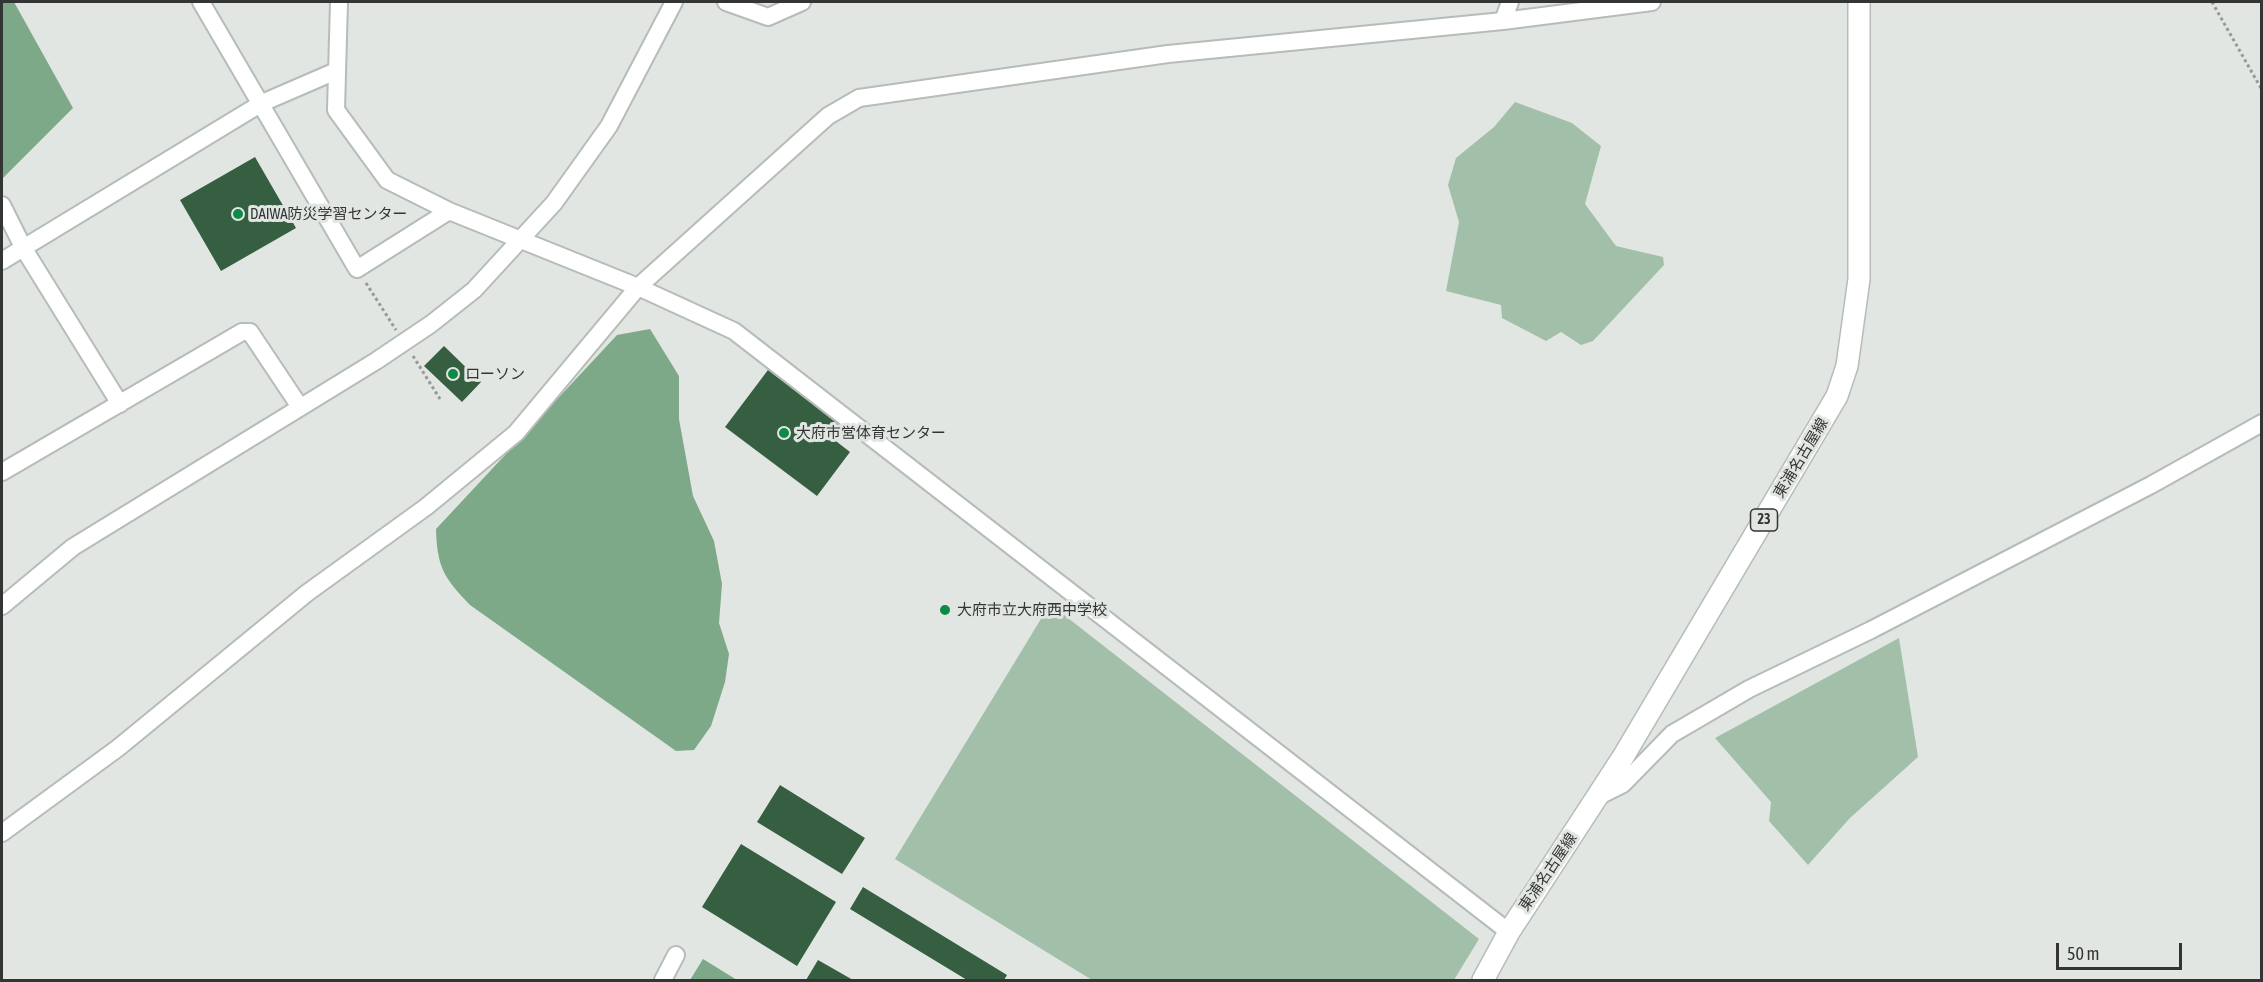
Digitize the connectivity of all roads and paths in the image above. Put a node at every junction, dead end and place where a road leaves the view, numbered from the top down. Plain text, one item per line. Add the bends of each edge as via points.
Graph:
1 (201, 2) edge
2 (339, 2) edge
3 (674, 2) edge
4 (726, 2) edge
5 (802, 2) edge
6 (1510, 2) edge
7 (1653, 2) edge
8 (1859, 2) edge
9 (2212, 2) edge
10 (1503, 21) junction
11 (336, 71) junction
12 (2262, 90) edge
13 (262, 103) junction
14 (2, 205) edge
15 (449, 211) junction
16 (523, 239) junction
17 (24, 249) junction
18 (2, 261) edge
19 (638, 287) junction
20 (120, 404) junction
21 (300, 407) junction
22 (2262, 423) edge
23 (2, 472) edge
24 (2, 606) edge
25 (1599, 796) junction
26 (2, 833) edge
27 (1509, 932) junction
28 (676, 955) dead end
29 (663, 981) edge
30 (1483, 981) edge

1 - 13 street
2 - 11 street
3 - 16 street via 609,126
4 - 5 street via 768,17
6 - 10 street
7 - 10 street
8 - 25 main road, 東浦名古屋線 / 23 via 1859,279 1847,366 1825,418
9 - 12 path
10 - 19 street via 1168,54 859,98 828,116
11 - 13 street
11 - 15 street via 336,110 387,180
13 - 15 street via 357,269
13 - 17 street
14 - 17 street
15 - 16 street
16 - 19 street
16 - 21 street via 474,290 431,324
17 - 18 street
17 - 20 street
19 - 26 street via 516,433 426,507 307,593 118,748
19 - 27 street via 734,331
20 - 21 street via 242,332 250,332
20 - 23 street
21 - 24 street via 74,547
22 - 25 street via 2151,485 1738,695 1672,734 1623,784
25 - 27 main road, 東浦名古屋線 / 23
27 - 30 main road, 東浦名古屋線 / 23
28 - 29 street

